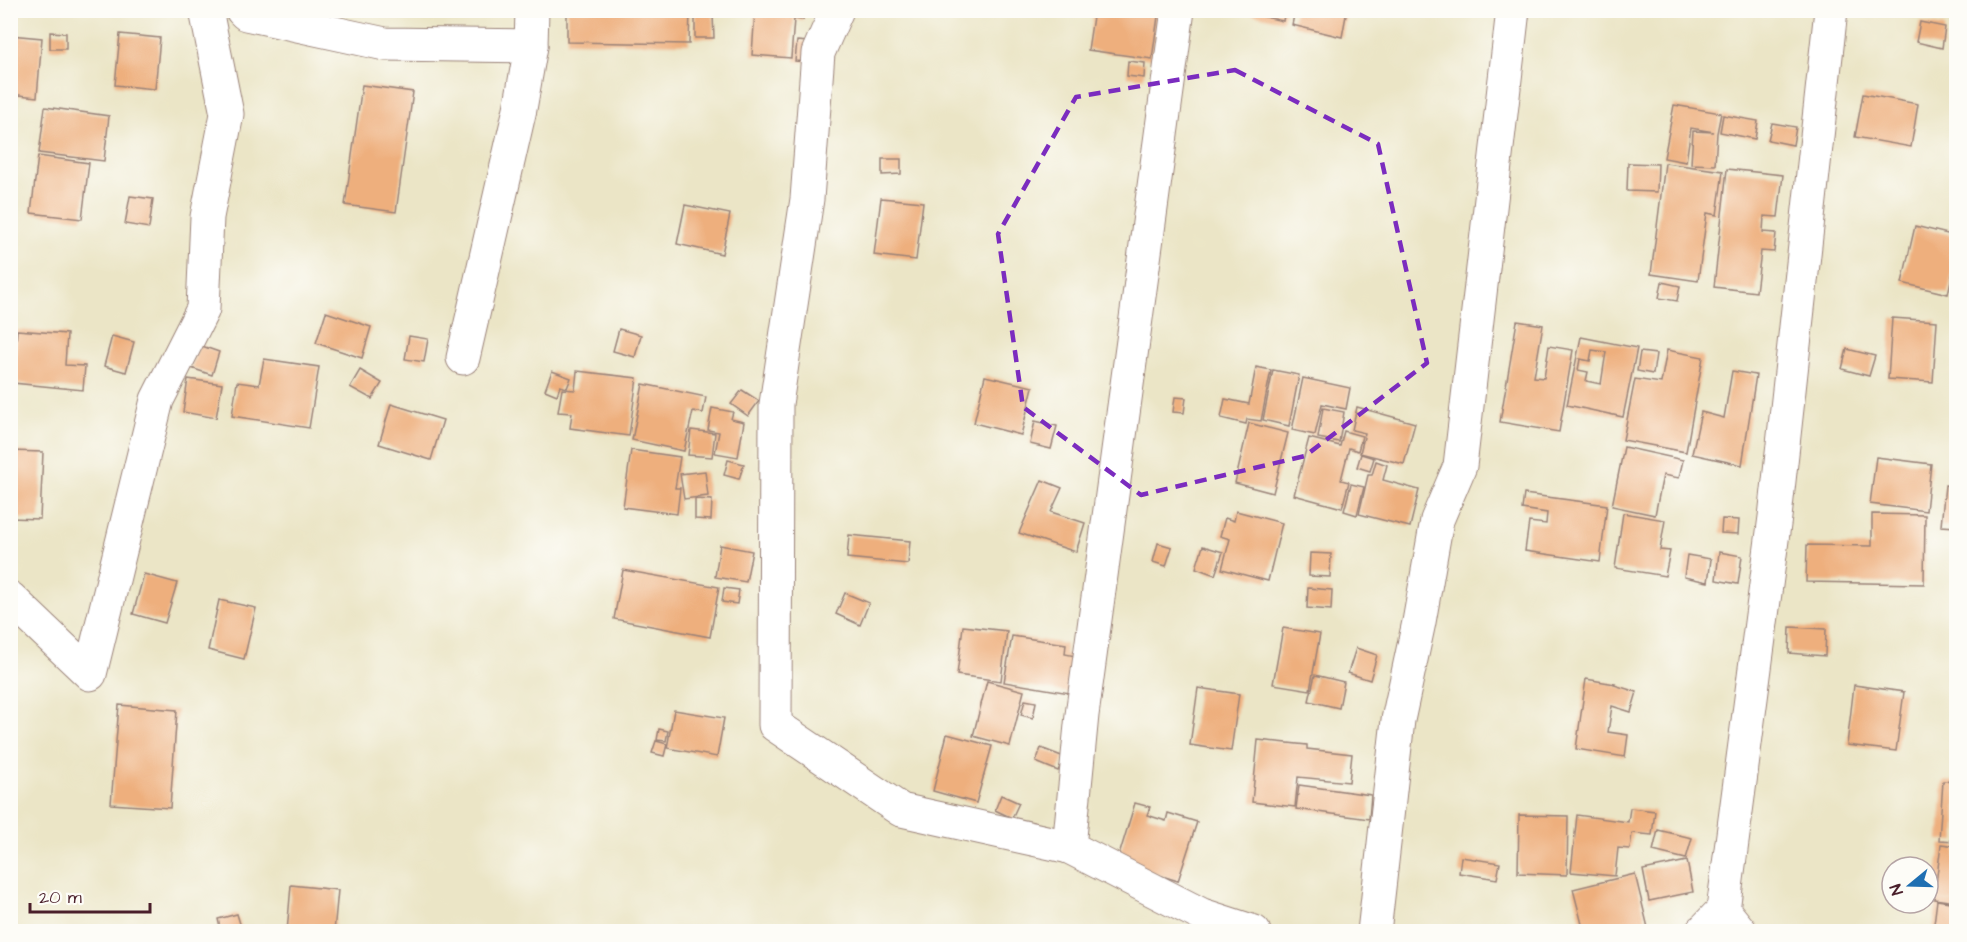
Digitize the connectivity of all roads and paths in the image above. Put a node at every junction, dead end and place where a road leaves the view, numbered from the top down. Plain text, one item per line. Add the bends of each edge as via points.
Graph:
1 (206, 10) edge
2 (242, 10) edge
3 (532, 10) edge
4 (837, 10) edge
5 (1178, 10) edge
6 (1513, 10) edge
7 (1831, 10) edge
8 (531, 46) junction
9 (463, 358) dead end
10 (10, 598) edge
11 (1069, 847) junction
12 (1722, 924) edge
13 (1254, 932) edge
14 (1374, 932) edge

1 - 10 street via 226,114 207,217 203,309 157,399 90,674
2 - 8 street via 385,44
3 - 8 street
4 - 11 street via 818,53 807,199 776,404 775,725 901,810
5 - 11 street via 1084,704
6 - 14 street via 1460,466 1437,520 1398,720
7 - 12 street via 1775,517
8 - 9 street
11 - 13 street via 1202,915

